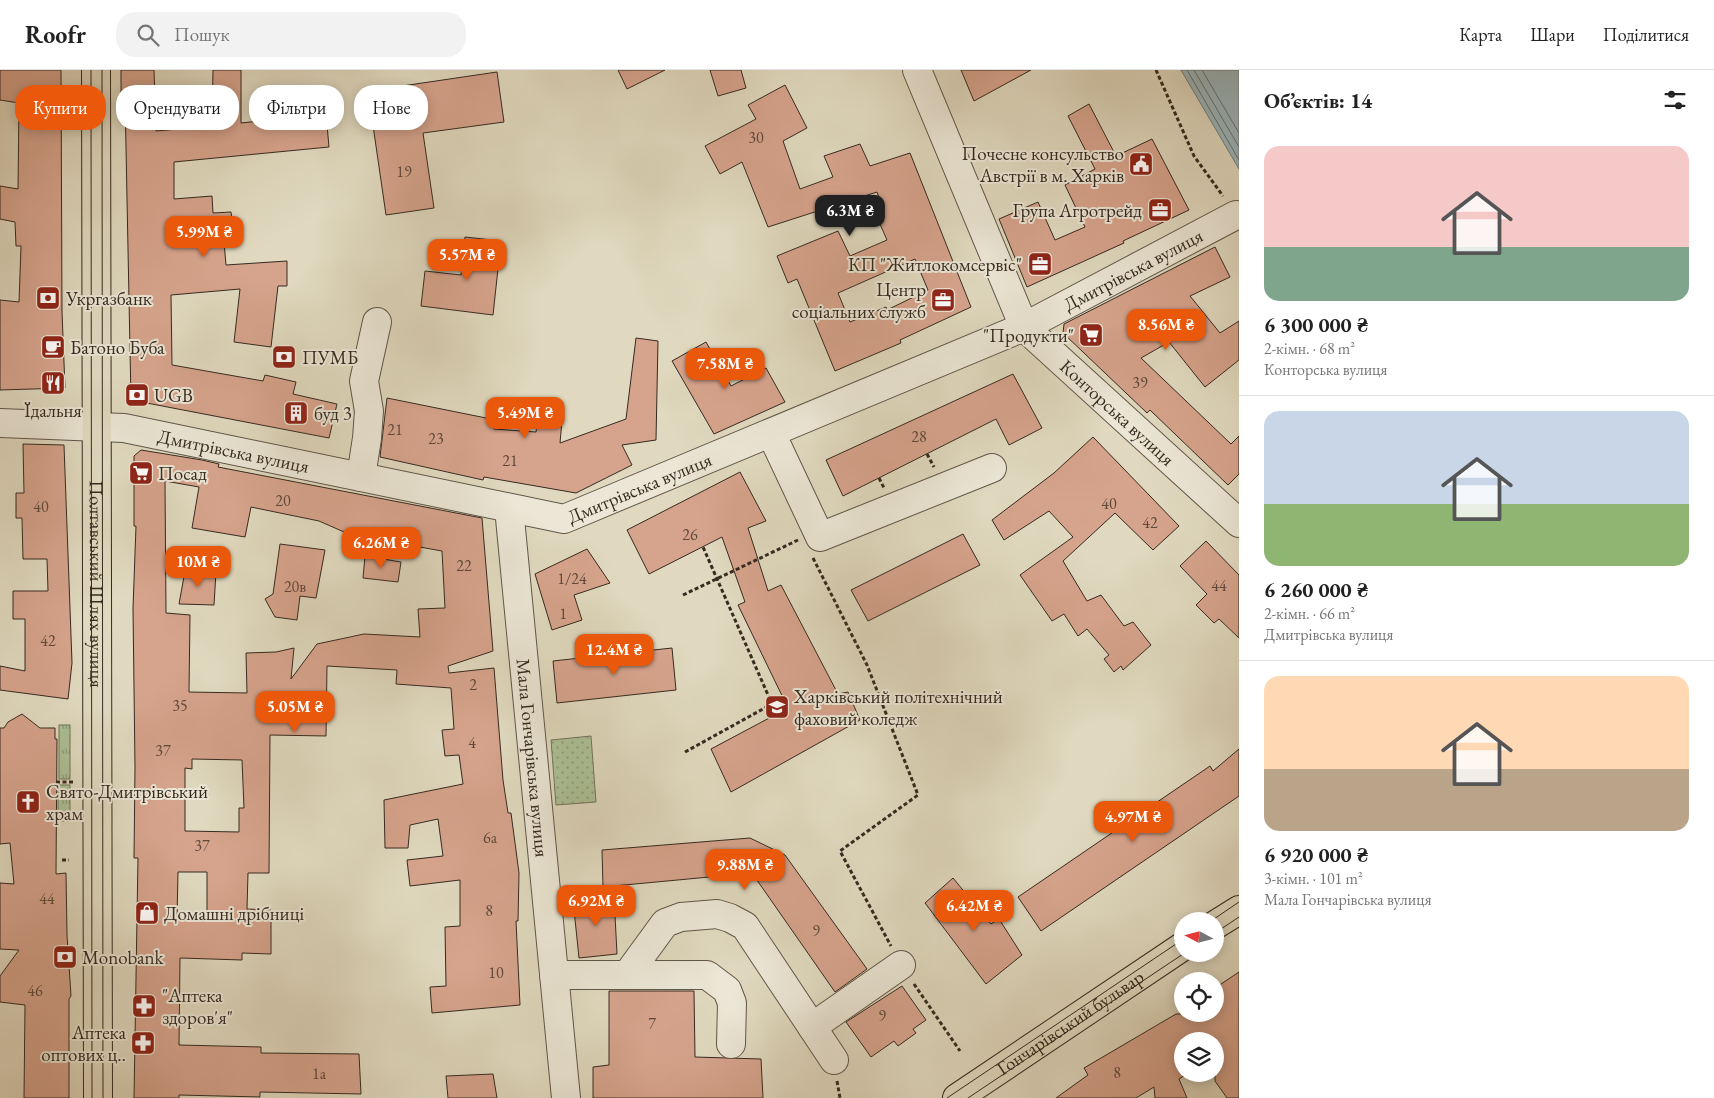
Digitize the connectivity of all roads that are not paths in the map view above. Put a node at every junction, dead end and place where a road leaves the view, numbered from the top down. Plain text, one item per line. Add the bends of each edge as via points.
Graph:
1 (96, 70) edge
2 (917, 70) edge
3 (1236, 215) road end
4 (377, 322) dead end
5 (1024, 326) junction
6 (0, 423) edge
7 (97, 425) junction
8 (771, 433) junction
9 (992, 468) dead end
10 (361, 477) junction
11 (509, 508) junction
12 (1239, 523) edge
13 (1239, 910) edge
14 (1224, 920) edge
15 (1174, 952) edge
16 (902, 965) road end
17 (554, 975) junction
18 (627, 975) junction
19 (812, 1027) junction
20 (730, 1044) dead end
21 (834, 1060) dead end
22 (98, 1098) edge
23 (566, 1098) edge
24 (957, 1098) edge

1 - 7 main road, Полтавський Шлях вулиця
2 - 5 street, Конторська вулиця
3 - 5 street, Дмитрівська вулиця
4 - 10 street via 364,381 369,411
5 - 8 street, Дмитрівська вулиця
5 - 12 street, Конторська вулиця
6 - 7 street, Дмитрівська вулиця
7 - 10 street, Дмитрівська вулиця
7 - 22 main road, Полтавський Шлях вулиця
8 - 9 street via 820,537
8 - 11 street, Дмитрівська вулиця via 564,519
10 - 11 street, Дмитрівська вулиця
11 - 17 street, Мала Гончарівська вулиця
13 - 14 main road
15 - 24 main road, Гончарівський бульвар
16 - 19 street
17 - 18 street
17 - 23 street, Мала Гончарівська вулиця
18 - 19 street via 666,923 681,917 717,914 745,926
18 - 20 street via 707,975 727,990 732,1004
19 - 21 street

